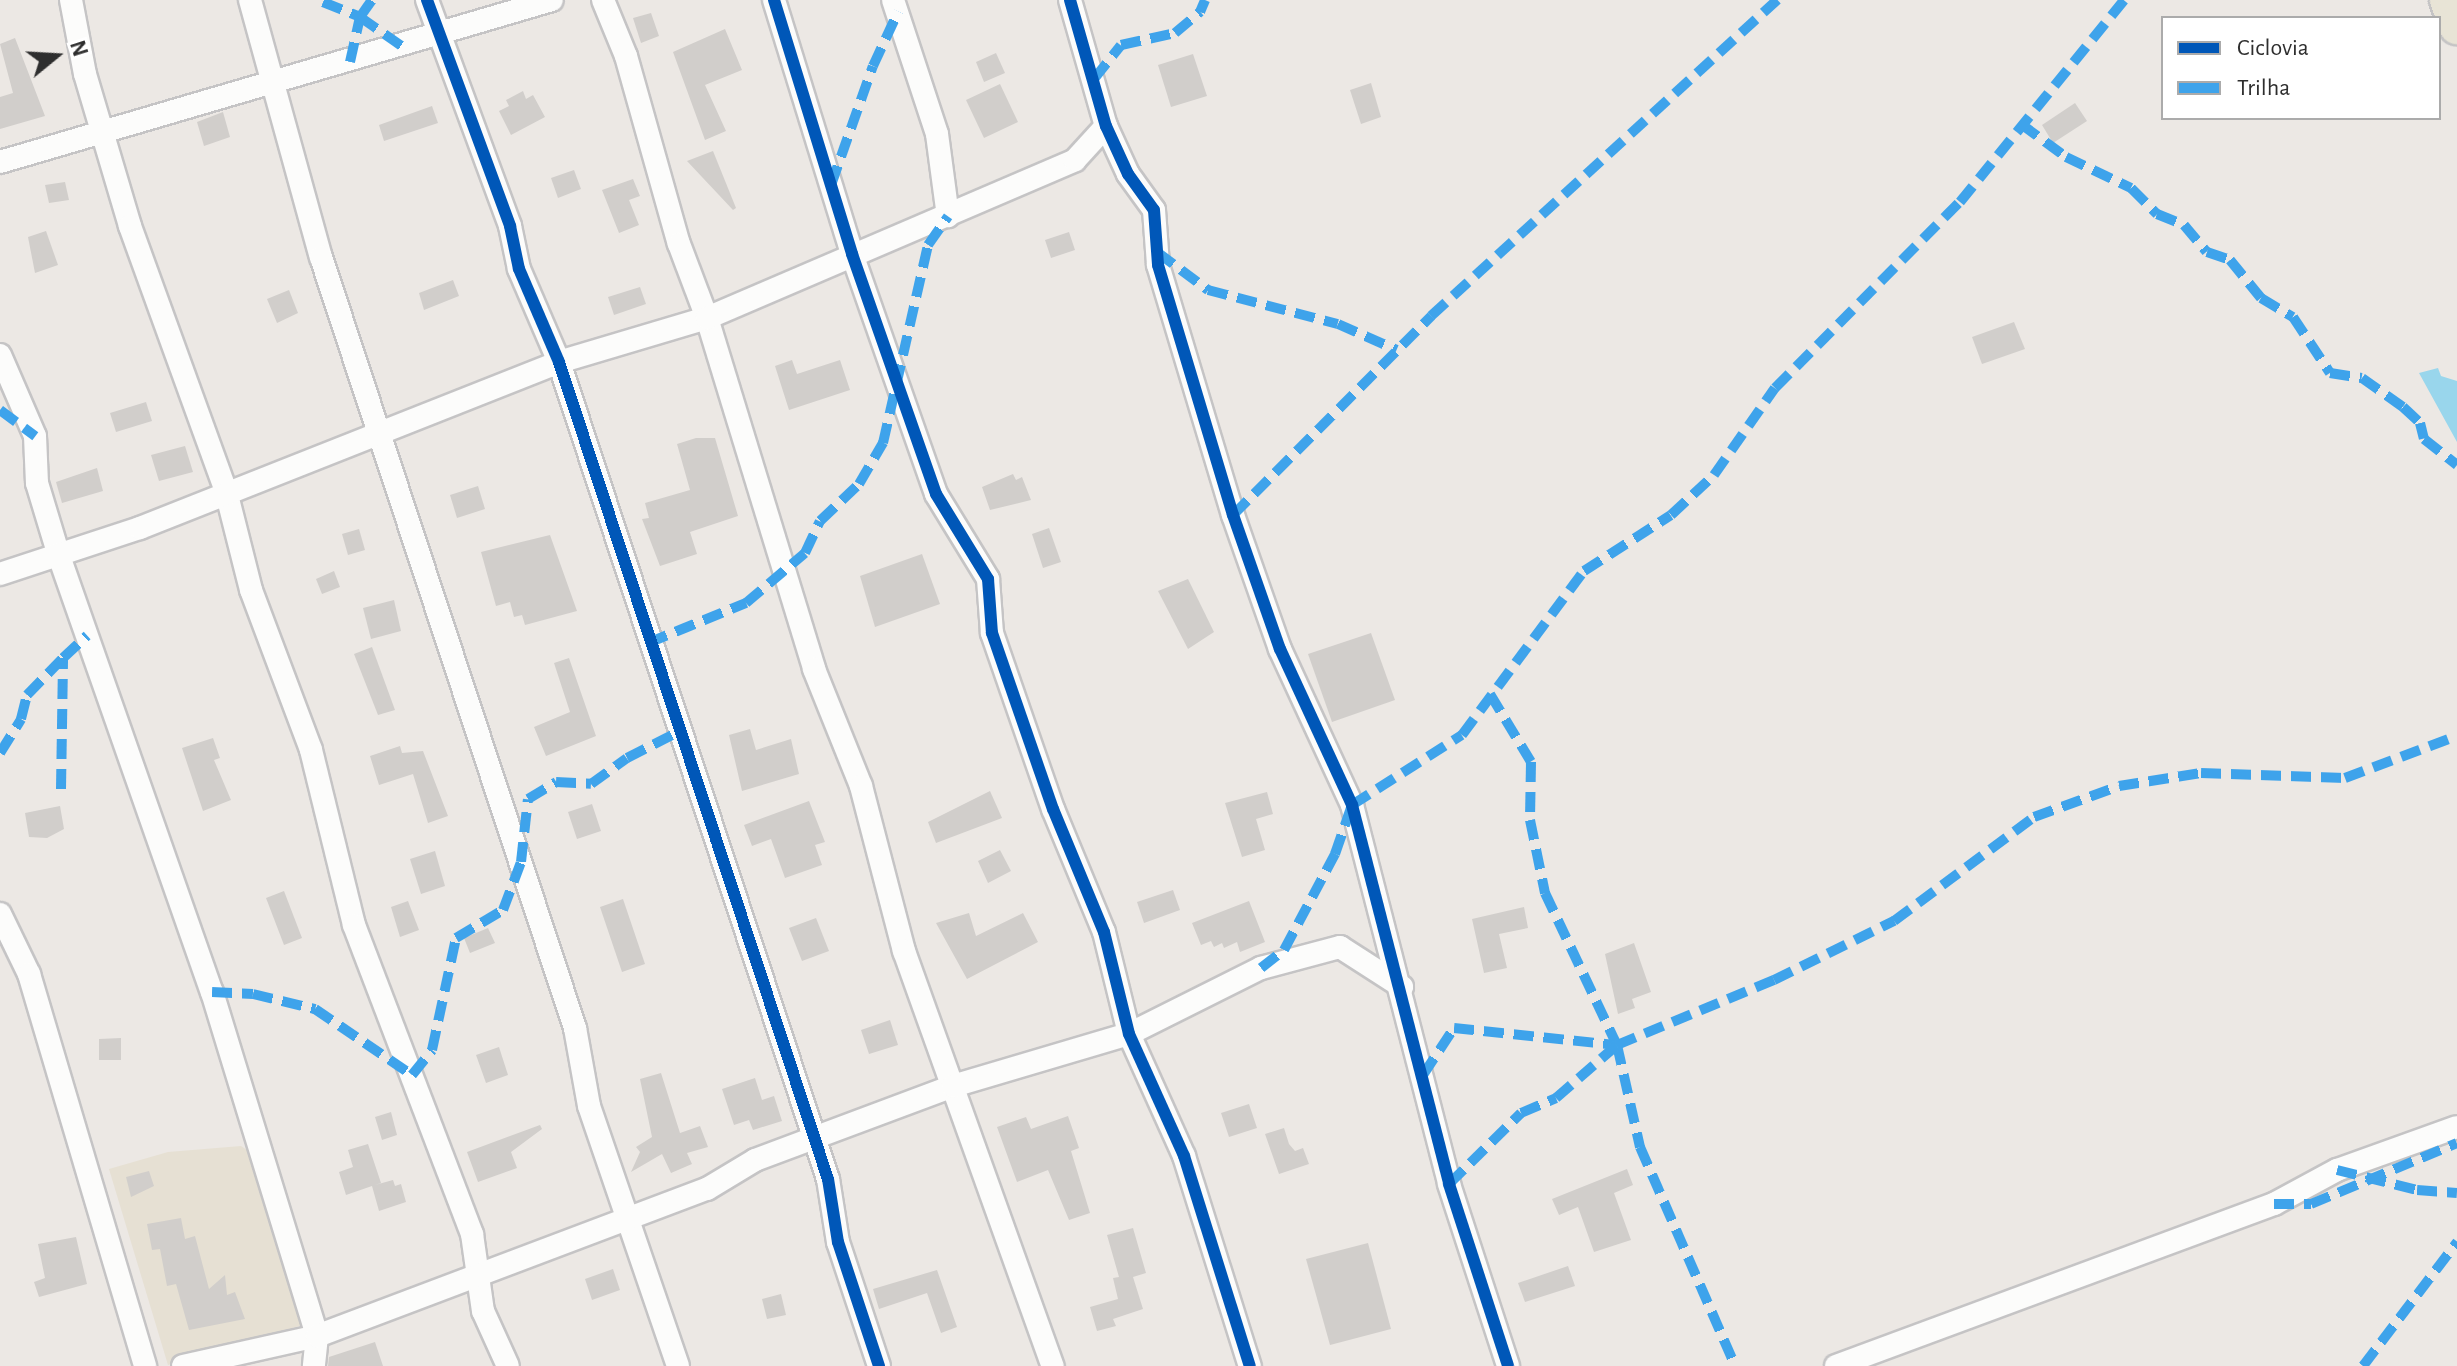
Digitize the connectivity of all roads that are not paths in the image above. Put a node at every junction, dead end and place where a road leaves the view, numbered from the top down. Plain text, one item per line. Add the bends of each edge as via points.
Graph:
1 (71, 0) edge
2 (250, 0) edge
3 (427, 0) edge
4 (552, 0) edge
5 (603, 0) edge
6 (774, 0) edge
7 (893, 0) edge
8 (1070, 0) edge
9 (2447, 0) edge
10 (2457, 27) edge
11 (439, 36) junction
12 (276, 84) junction
13 (1106, 126) junction
14 (105, 130) junction
15 (0, 162) edge
16 (948, 216) junction
17 (852, 254) junction
18 (707, 318) junction
19 (0, 355) edge
20 (559, 362) junction
21 (381, 431) junction
22 (226, 491) junction
23 (59, 556) junction
24 (0, 574) edge
25 (0, 914) edge
26 (1402, 987) junction
27 (1129, 1034) junction
28 (953, 1086) junction
29 (2457, 1127) edge
30 (813, 1139) junction
31 (627, 1219) junction
32 (476, 1276) junction
33 (317, 1336) junction
34 (145, 1366) edge
35 (183, 1366) edge
36 (314, 1366) edge
37 (508, 1366) edge
38 (678, 1366) edge
39 (879, 1366) edge
40 (1053, 1366) edge
41 (1250, 1366) edge
42 (1508, 1366) edge
43 (1836, 1366) edge

1 - 14 street via 85,74
2 - 12 street
3 - 11 street
4 - 11 street
5 - 18 street via 626,56 679,244
6 - 17 street
7 - 16 street via 937,134
8 - 13 street
9 - 10 main road
11 - 12 street
11 - 20 street via 505,212 519,269
12 - 14 street
12 - 21 street via 321,257
13 - 16 street via 1075,160
13 - 26 street via 1128,174 1154,210 1158,265 1233,515 1280,649 1352,805
14 - 15 street
14 - 22 street via 130,226
16 - 17 street
17 - 18 street
17 - 27 street via 936,494 988,579 992,633 1053,809 1104,932
18 - 20 street
18 - 28 street via 814,669 861,786 904,951
19 - 23 street via 35,436 37,483
20 - 21 street
20 - 30 street
21 - 22 street
21 - 31 street via 575,1028 589,1106
22 - 23 street
22 - 32 street via 251,590 311,750 354,925 472,1234
23 - 24 street
23 - 33 street via 212,992
25 - 34 street via 29,974
26 - 27 street via 1340,947 1261,968
26 - 42 street via 1449,1184
27 - 28 street
27 - 41 street via 1184,1156
28 - 30 street
28 - 40 street
29 - 43 street via 2337,1170 2274,1204
30 - 31 street via 755,1160 707,1189
30 - 39 street via 828,1179 838,1242
31 - 32 street
31 - 38 street
32 - 33 street
32 - 37 street via 483,1311
33 - 35 street
33 - 36 street

